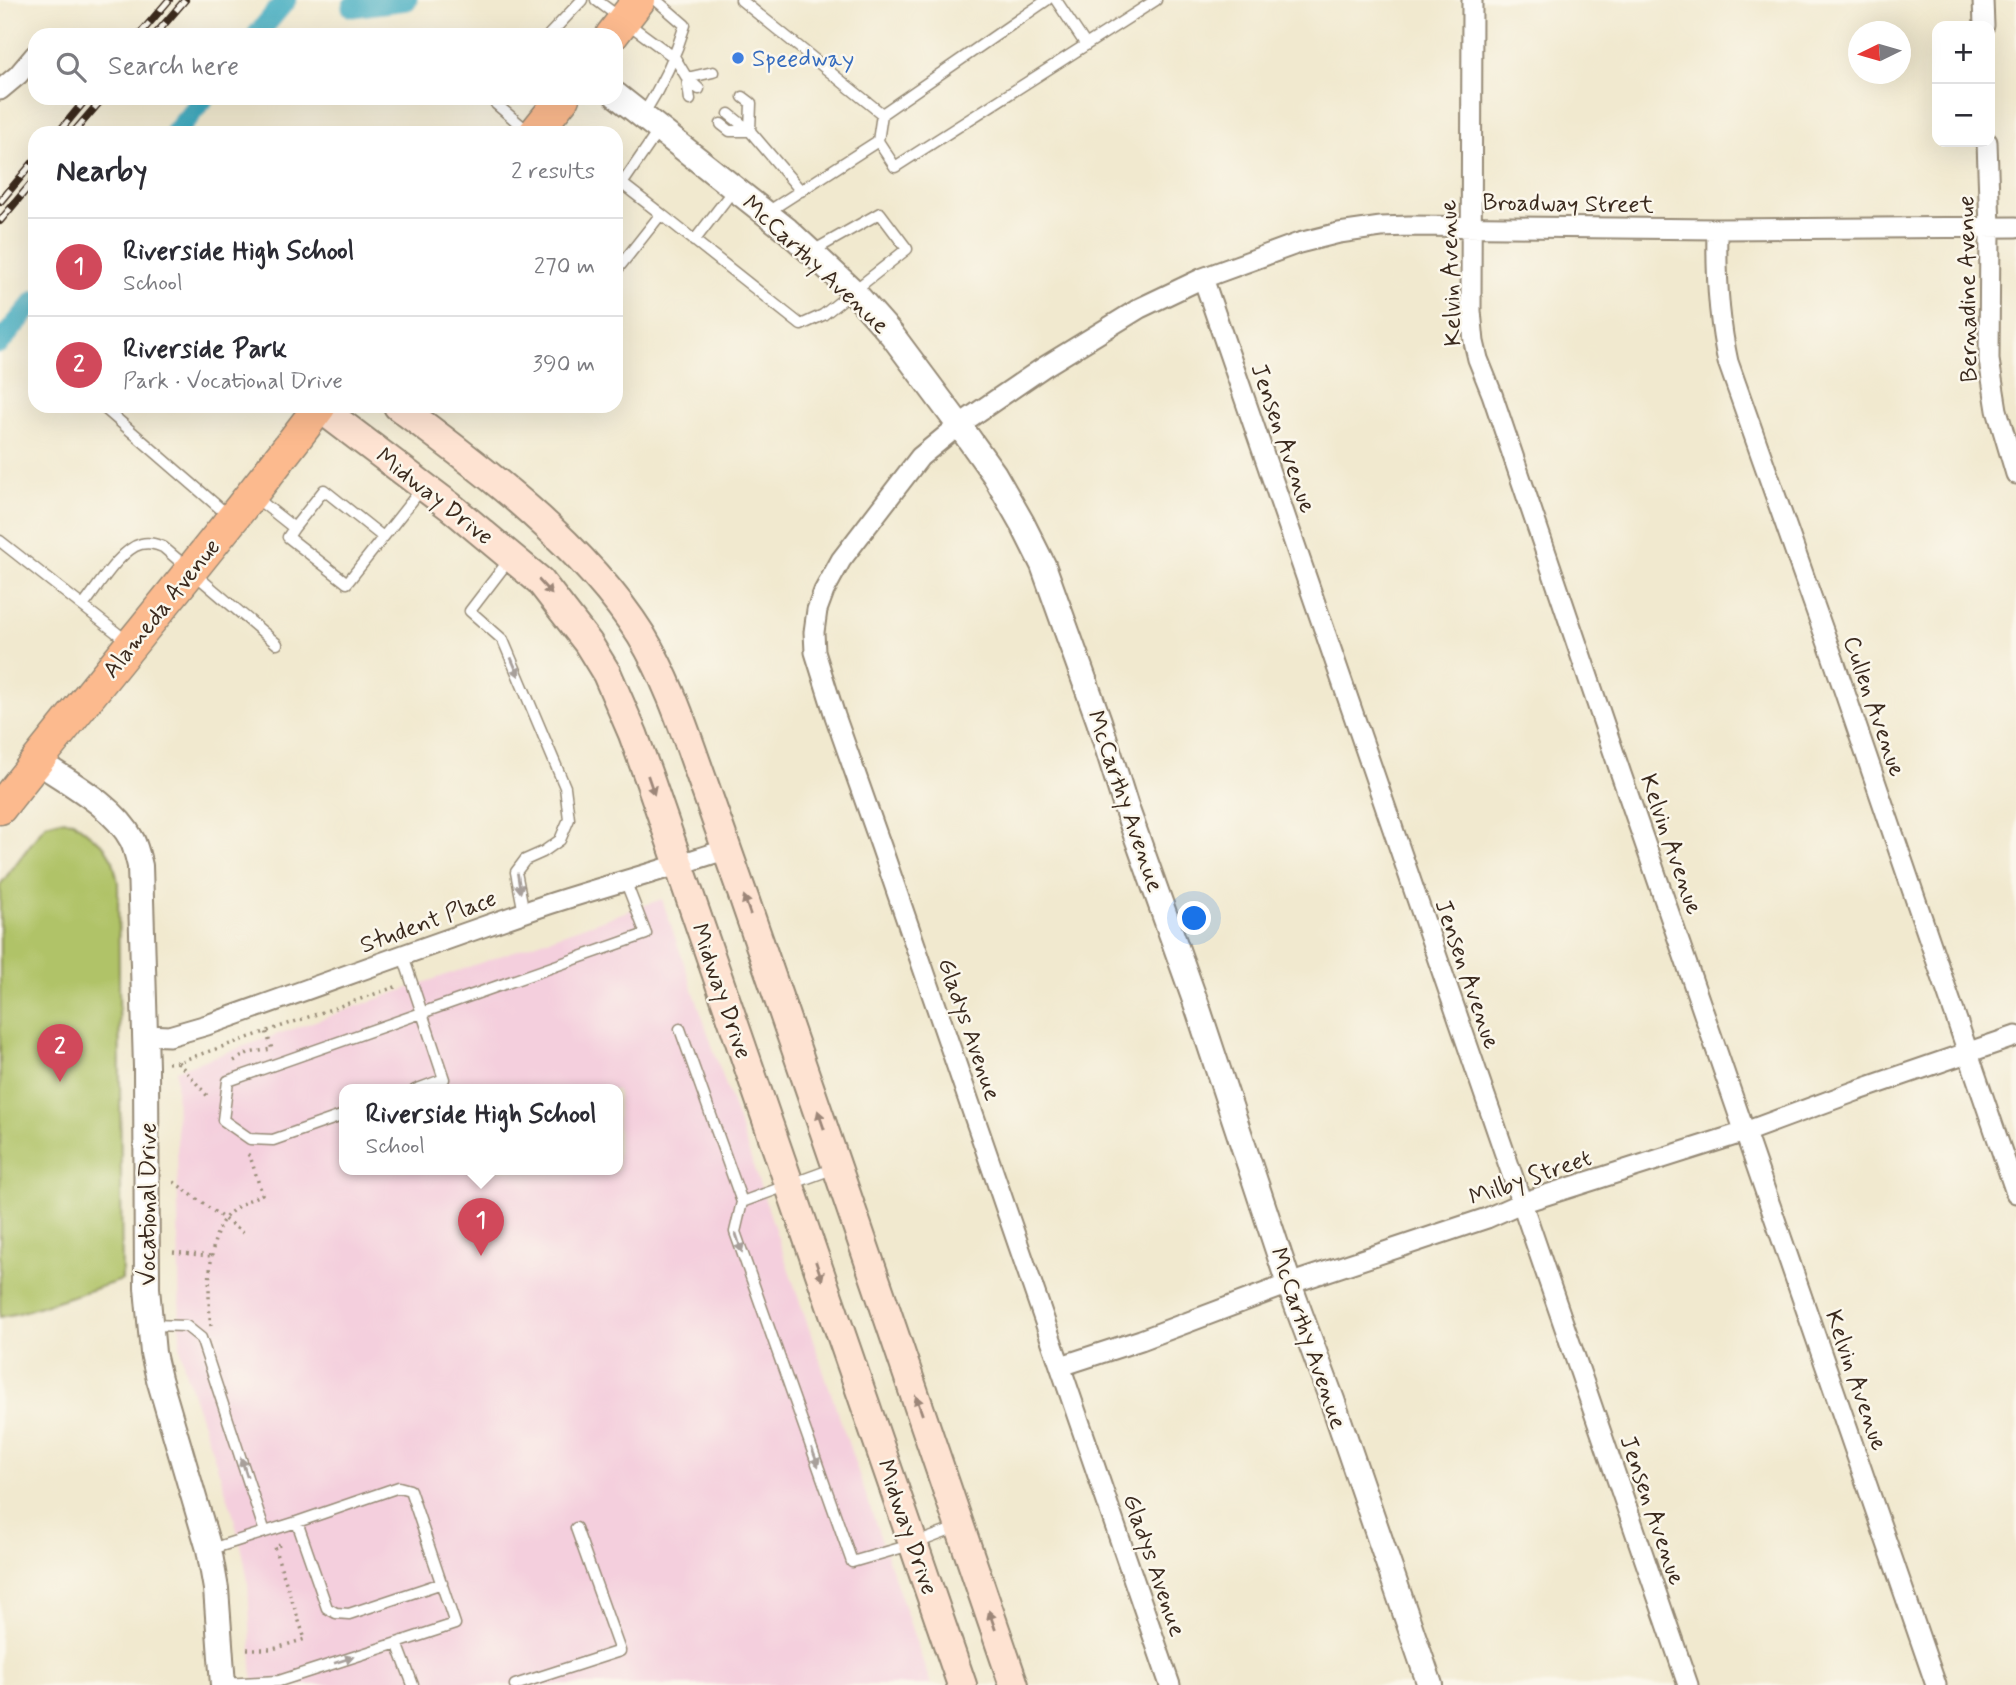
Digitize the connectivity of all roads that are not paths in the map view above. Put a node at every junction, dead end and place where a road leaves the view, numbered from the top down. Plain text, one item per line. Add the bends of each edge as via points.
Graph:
1 (582, 0) edge
2 (596, 0) edge
3 (656, 0) edge
4 (741, 0) edge
5 (1047, 0) edge
6 (1056, 0) edge
7 (1156, 0) edge
8 (1472, 0) edge
9 (1983, 0) edge
10 (625, 18) edge
11 (1984, 21) edge
12 (556, 28) edge
13 (1086, 45) junction
14 (675, 58) junction
15 (28, 63) edge
16 (713, 72) dead end
17 (687, 78) junction
18 (699, 89) dead end
19 (0, 90) edge
20 (743, 97) dead end
21 (623, 100) edge
22 (690, 100) dead end
23 (498, 105) edge
24 (558, 105) edge
25 (729, 114) dead end
26 (882, 114) junction
27 (651, 122) junction
28 (721, 124) dead end
29 (534, 126) edge
30 (541, 126) edge
31 (750, 131) junction
32 (878, 141) junction
33 (1987, 147) edge
34 (623, 174) edge
35 (623, 184) edge
36 (734, 188) junction
37 (801, 191) junction
38 (661, 214) junction
39 (766, 214) junction
40 (1473, 227) junction
41 (2016, 227) edge
42 (1990, 228) junction
43 (1717, 229) junction
44 (694, 241) junction
45 (811, 253) junction
46 (623, 262) edge
47 (1203, 278) junction
48 (853, 291) junction
49 (112, 413) edge
50 (315, 413) edge
51 (329, 413) edge
52 (408, 413) edge
53 (958, 425) junction
54 (2016, 474) edge
55 (424, 487) junction
56 (242, 507) junction
57 (294, 528) junction
58 (383, 537) junction
59 (0, 541) edge
60 (511, 556) junction
61 (190, 571) junction
62 (83, 606) junction
63 (131, 644) junction
64 (277, 644) dead end
65 (37, 761) junction
66 (0, 808) edge
67 (727, 849) junction
68 (678, 866) junction
69 (625, 880) junction
70 (524, 913) junction
71 (403, 956) junction
72 (422, 1013) junction
73 (680, 1029) dead end
74 (145, 1035) junction
75 (2016, 1036) edge
76 (1966, 1052) junction
77 (431, 1084) edge
78 (339, 1117) edge
79 (1745, 1132) junction
80 (837, 1167) junction
81 (789, 1184) junction
82 (2016, 1193) edge
83 (742, 1202) junction
84 (1521, 1203) junction
85 (1289, 1284) junction
86 (149, 1325) junction
87 (1061, 1366) junction
88 (297, 1522) junction
89 (960, 1526) junction
90 (576, 1528) dead end
91 (265, 1532) junction
92 (914, 1544) junction
93 (209, 1549) junction
94 (442, 1583) junction
95 (397, 1643) junction
96 (279, 1683) edge
97 (223, 1684) edge
98 (413, 1685) edge
99 (515, 1685) edge
100 (962, 1685) edge
101 (1014, 1685) edge
102 (1170, 1685) edge
103 (1430, 1685) edge
104 (1688, 1685) edge
105 (1936, 1685) edge

1 - 12 lane
2 - 10 lane
3 - 14 lane via 685,24
4 - 26 lane
5 - 26 lane
6 - 13 lane
7 - 13 lane
8 - 40 street, Kelvin Avenue
9 - 11 street
10 - 14 lane
13 - 32 lane via 895,167
14 - 17 lane
14 - 27 lane via 657,93
15 - 19 street
16 - 17 lane
17 - 18 lane
17 - 22 lane
20 - 31 lane via 751,103
21 - 27 street, McCarthy Avenue
23 - 29 lane
24 - 30 main road
25 - 31 lane
26 - 32 lane
27 - 34 lane
27 - 36 street, McCarthy Avenue
28 - 31 lane via 730,131
31 - 37 lane
32 - 37 lane
33 - 42 street, Bernadine Avenue
35 - 38 lane
36 - 39 street, McCarthy Avenue
36 - 44 lane
37 - 39 lane
38 - 44 lane
38 - 46 lane
39 - 45 street, McCarthy Avenue
40 - 43 street, Broadway Street
40 - 47 street, Broadway Street via 1381,227 1339,233
40 - 79 street, Kelvin Avenue via 1471,311 1478,359
41 - 42 street, Broadway Street
42 - 43 street, Broadway Street
42 - 54 street, Bernadine Avenue via 1989,360 1997,410
43 - 76 street, Cullen Avenue via 1718,314 1728,362
44 - 48 lane via 801,325 823,315
45 - 48 street, McCarthy Avenue
45 - 48 lane via 880,213 907,248
47 - 53 street, Broadway Street via 1139,308
47 - 84 street, Jensen Avenue
48 - 53 street, McCarthy Avenue via 892,335
49 - 56 lane
50 - 56 main road, Alameda Avenue
51 - 55 main road, Midway Drive
52 - 67 main road, Midway Drive via 514,498 609,590 666,680
53 - 85 street, McCarthy Avenue via 994,474 1043,565
53 - 87 street, Gladys Avenue via 920,457 841,560 817,610 815,652
55 - 58 lane
55 - 60 main road, Midway Drive
56 - 57 lane
56 - 61 main road, Alameda Avenue
57 - 58 lane via 324,490
57 - 58 lane via 288,537 347,583
59 - 62 lane
60 -> 68 main road, Midway Drive via 541,580 607,674 633,734
60 -> 70 lane via 470,611 503,640 565,787 569,819 560,840 525,859 516,872
61 - 62 lane via 163,547 144,543 120,558
61 - 63 main road, Alameda Avenue
61 - 64 lane
62 - 63 lane
63 - 65 main road, Alameda Avenue
65 - 66 main road, Alameda Avenue
65 - 74 street, Vocational Drive via 108,811 133,842 141,866
67 - 68 street, Student Place
80 -> 67 main road, Midway Drive
68 - 69 street, Student Place
68 - 81 main road, Midway Drive
69 - 70 street, Student Place
69 - 72 lane via 646,934
70 - 71 street, Student Place
71 - 72 lane
71 - 74 street, Student Place via 207,1025 169,1036
72 - 77 lane via 444,1079
72 - 78 lane via 228,1081 223,1120 250,1139 273,1140
73 - 83 lane
74 - 86 street, Vocational Drive
75 - 76 street, Milby Street
76 - 79 street, Milby Street
76 - 82 street, Cullen Avenue
79 - 84 street, Milby Street
79 - 105 street, Kelvin Avenue
80 - 81 lane
89 -> 80 main road, Midway Drive
81 - 83 lane
81 -> 92 main road, Midway Drive
83 -> 92 lane via 735,1232 852,1562
84 - 85 street, Milby Street
84 - 104 street, Jensen Avenue
85 - 87 street, Milby Street
85 - 103 street, McCarthy Avenue
91 -> 86 lane via 201,1338 186,1326
86 - 93 street, Vocational Drive via 159,1379
87 - 102 street, Gladys Avenue
88 - 91 lane
88 - 94 lane via 327,1608 336,1612 349,1614
88 - 94 lane via 399,1487 410,1489
89 - 92 lane
101 -> 89 main road, Midway Drive
90 - 99 lane via 620,1651
91 - 93 lane
92 - 100 main road, Midway Drive
93 - 97 street, Vocational Drive
94 - 95 lane via 455,1624
96 -> 95 lane
95 - 98 lane
96 - 97 lane

